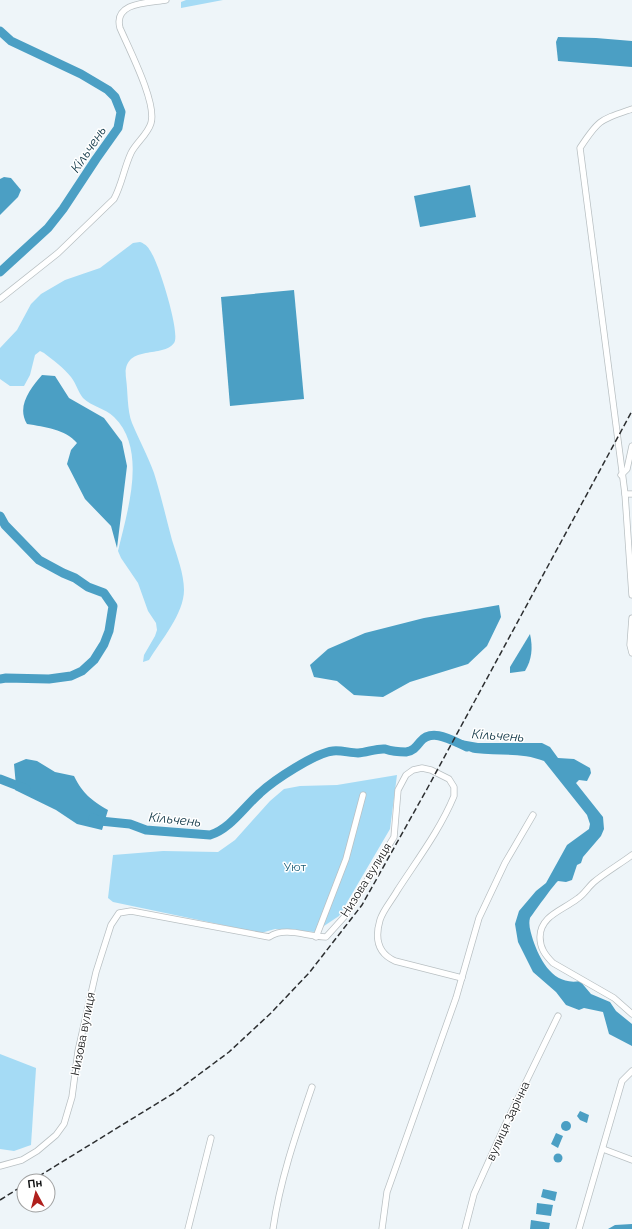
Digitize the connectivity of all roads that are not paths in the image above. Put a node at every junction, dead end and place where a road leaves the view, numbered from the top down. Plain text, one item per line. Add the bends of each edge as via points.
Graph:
1 (166, 0) edge
2 (632, 109) edge
3 (0, 299) edge
4 (632, 446) edge
5 (621, 475) junction
6 (625, 494) junction
7 (632, 494) edge
8 (632, 568) edge
9 (632, 595) edge
10 (632, 618) edge
11 (632, 653) edge
12 (363, 795) dead end
13 (533, 815) dead end
14 (632, 855) edge
15 (316, 937) junction
16 (462, 978) junction
17 (632, 1014) edge
18 (558, 1016) dead end
19 (632, 1071) edge
20 (312, 1087) dead end
21 (210, 1138) dead end
22 (603, 1150) junction
23 (632, 1160) edge
24 (0, 1166) edge
25 (188, 1229) edge
26 (273, 1229) edge
27 (382, 1229) edge
28 (465, 1229) edge
29 (579, 1229) edge

1 - 3 street via 130,6 119,18 120,28 150,99 153,115 151,124 131,153 114,199 58,253
2 - 5 street via 604,118 594,127 580,148
4 - 5 street via 627,469
5 - 6 street
6 - 7 street
6 - 8 street
8 - 9 street
10 - 11 street
12 - 15 street via 346,858
13 - 16 street via 505,863 479,918
14 - 17 street via 594,882 578,899 552,915 543,923 540,931 540,944 545,956 614,998
15 - 16 street, Низова вулиця via 326,937 345,916 394,837 401,781 413,770 431,770 449,780 454,787 454,796 428,845 380,919 379,948 386,957 395,961
15 - 24 street, Низова вулиця via 285,931 270,937 131,911 119,913 111,925 96,972 67,1118 56,1135 37,1150 22,1160
16 - 27 street via 387,1192
18 - 28 street, вулиця Зарічна via 474,1194
19 - 22 street via 622,1082
20 - 26 street via 281,1185
21 - 25 street
22 - 23 street
22 - 29 street

